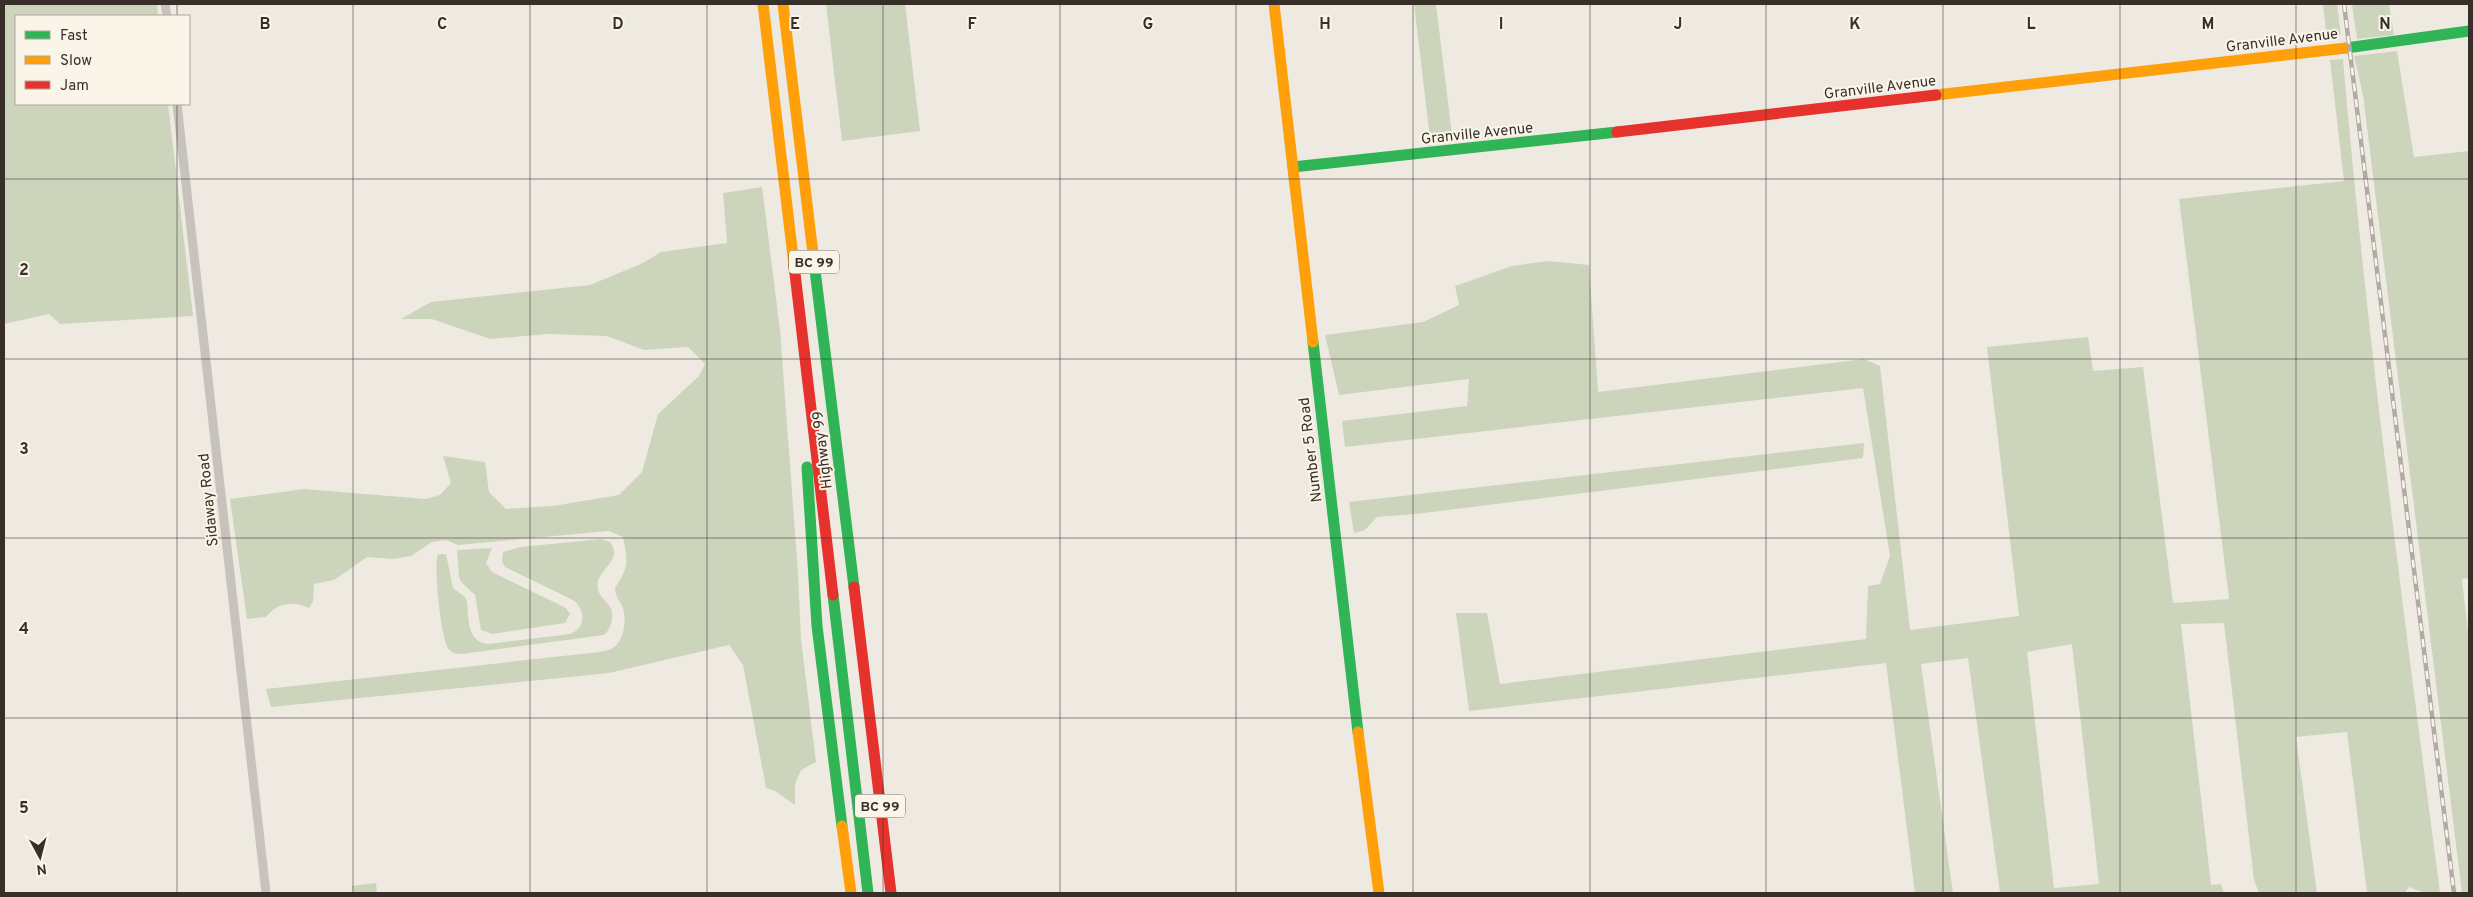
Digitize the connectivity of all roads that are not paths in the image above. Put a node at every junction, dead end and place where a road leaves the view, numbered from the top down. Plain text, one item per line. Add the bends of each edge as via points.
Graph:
1 (763, 4) edge
2 (783, 4) edge
3 (1274, 4) edge
4 (2469, 31) edge
5 (177, 105) edge
6 (1293, 167) junction
7 (808, 398) junction
8 (266, 893) edge
9 (850, 893) edge
10 (868, 893) edge
11 (891, 893) edge
12 (1379, 893) edge

1 - 7 main road, Highway 99 / BC 99
2 - 11 main road, Highway 99 / BC 99
3 - 6 main road, Number 5 Road
4 - 6 main road, Granville Avenue via 1508,145
5 - 8 street, Sidaway Road
6 - 12 main road, Number 5 Road
7 - 9 main road via 807,451 817,626
7 - 10 main road, Highway 99 / BC 99

